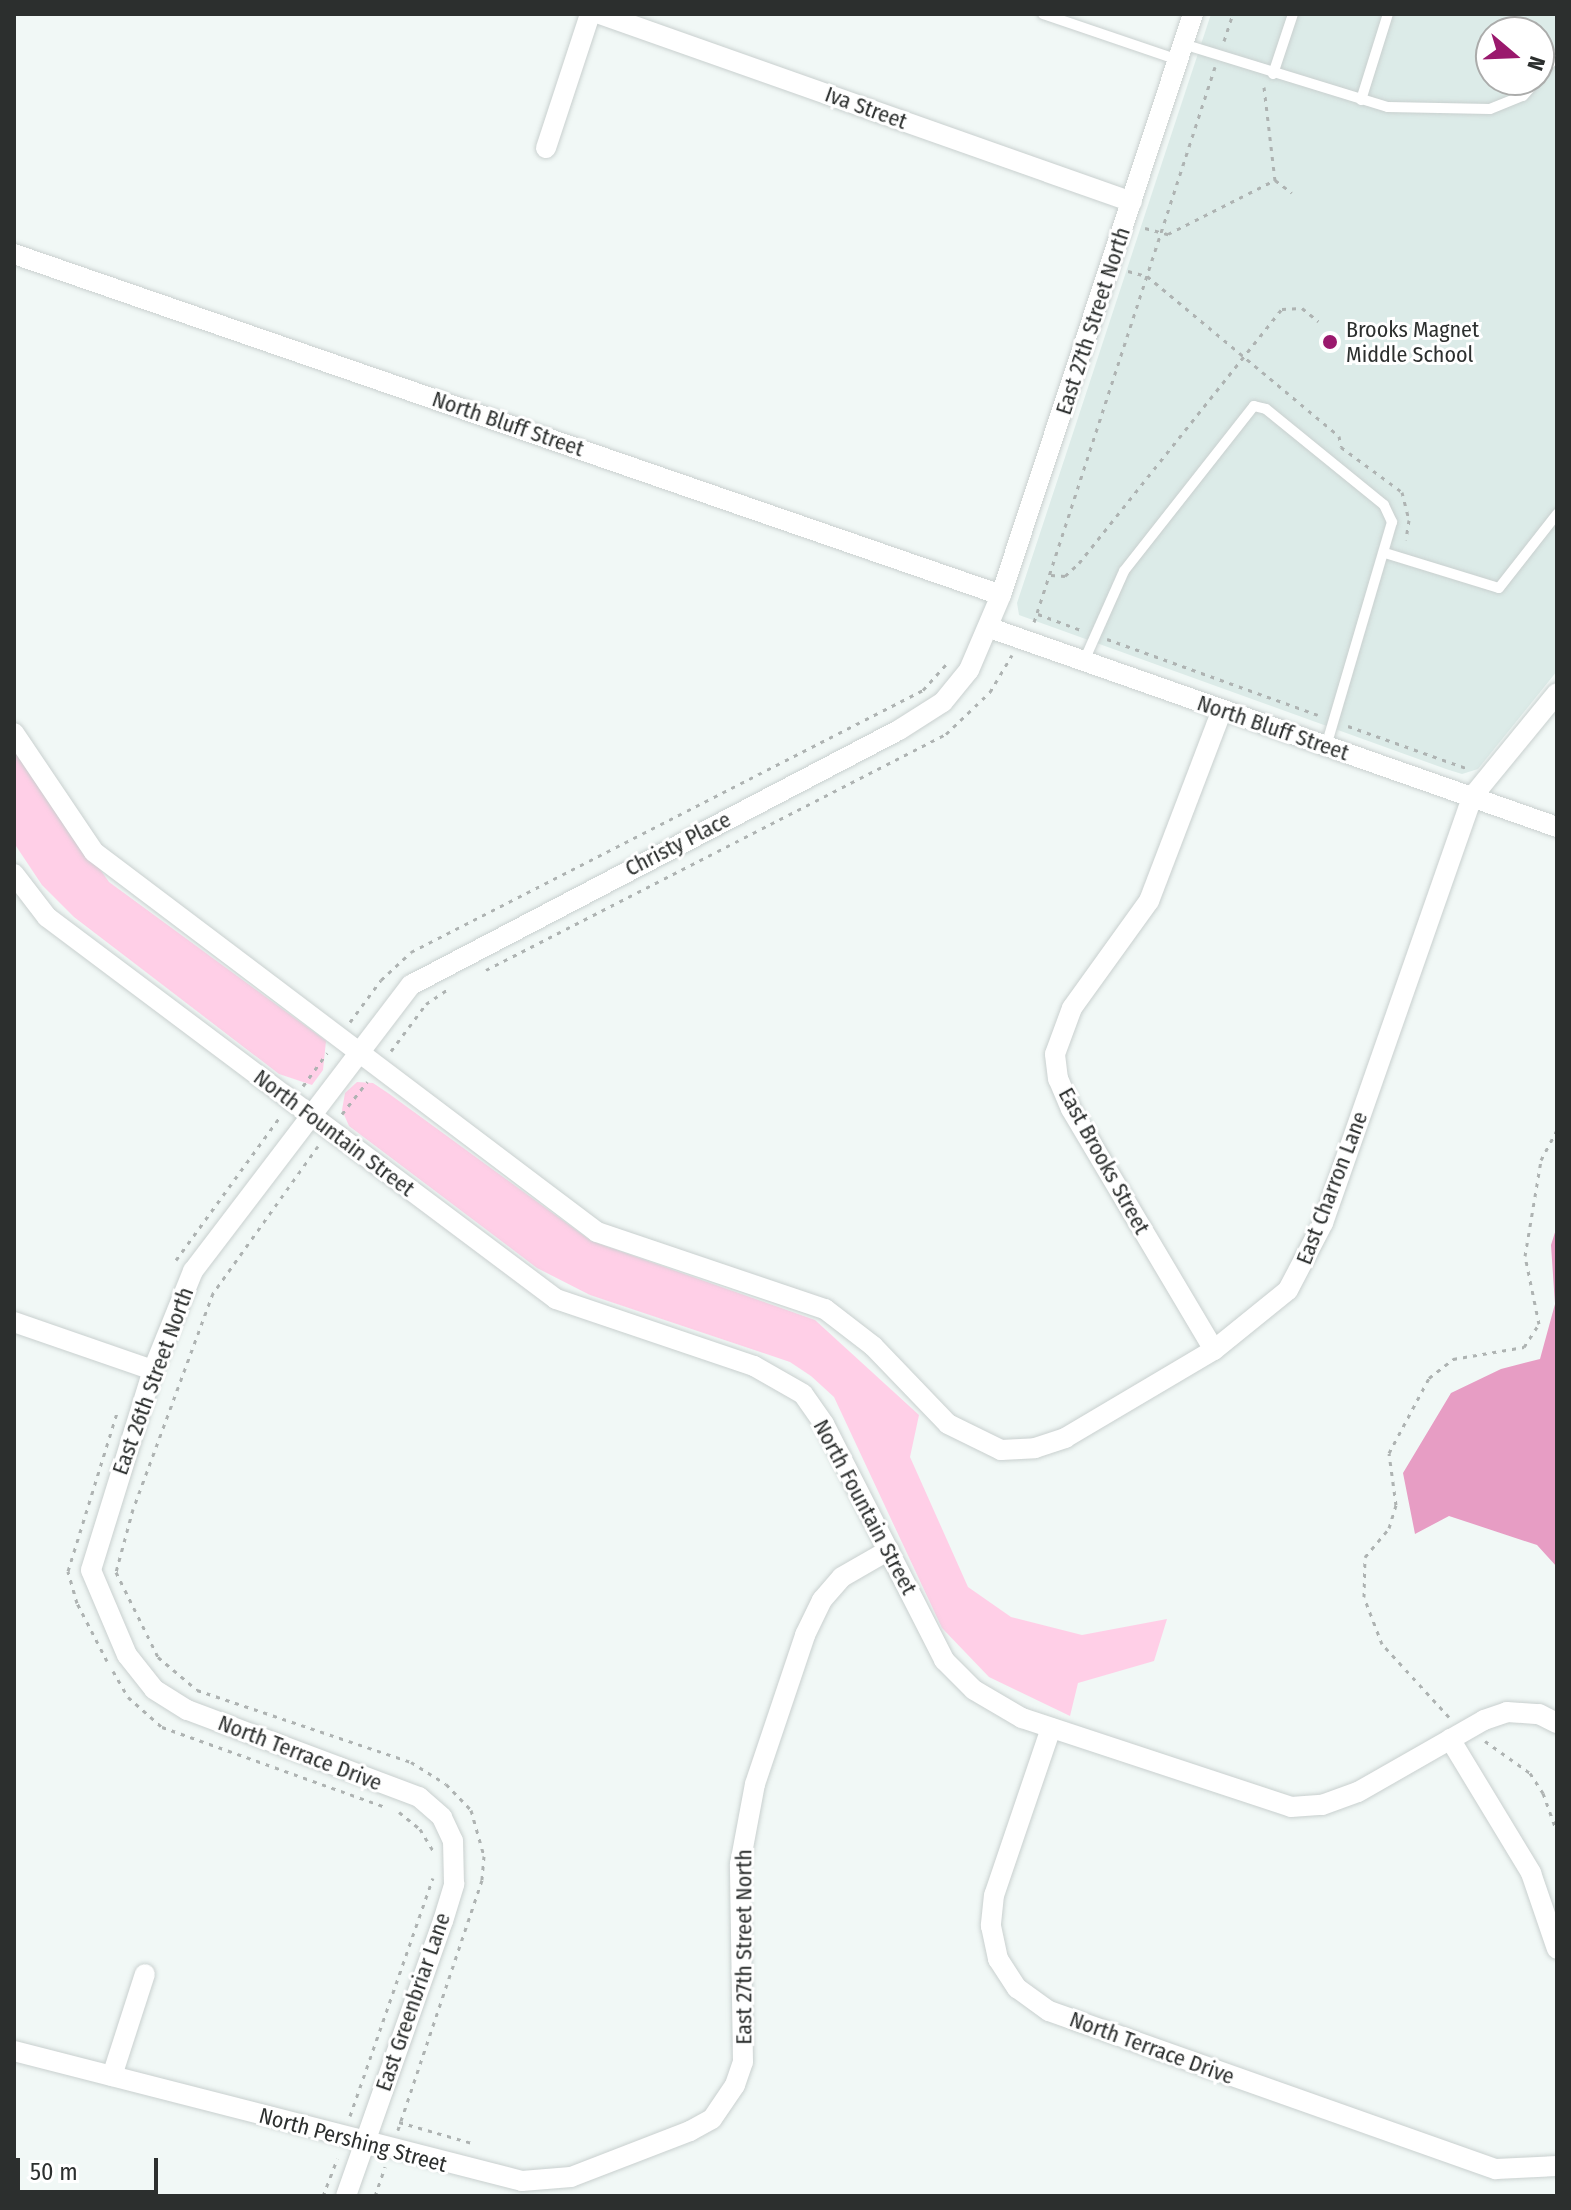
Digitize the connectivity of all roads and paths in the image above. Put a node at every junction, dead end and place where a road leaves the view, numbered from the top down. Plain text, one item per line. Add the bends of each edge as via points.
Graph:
1 (590, 14) edge
2 (600, 14) edge
3 (1043, 14) edge
4 (1193, 14) edge
5 (1233, 14) edge
6 (1293, 14) edge
7 (1388, 14) edge
8 (1180, 52) junction
9 (1219, 56) junction
10 (1273, 74) junction
11 (1264, 84) dead end
12 (1523, 96) edge
13 (1361, 100) junction
14 (546, 148) dead end
15 (1275, 180) junction
16 (1292, 193) dead end
17 (1132, 202) junction
18 (1145, 228) dead end
19 (1161, 232) junction
20 (14, 254) edge
21 (1128, 271) dead end
22 (1147, 276) junction
23 (1318, 321) dead end
24 (1244, 356) junction
25 (1557, 514) edge
26 (1406, 540) dead end
27 (1385, 553) junction
28 (1050, 575) junction
29 (1001, 595) junction
30 (1038, 614) junction
31 (990, 628) junction
32 (1095, 635) junction
33 (1022, 639) junction
34 (954, 656) dead end
35 (1084, 661) junction
36 (1557, 693) edge
37 (1222, 710) junction
38 (1334, 721) junction
39 (14, 733) edge
40 (1326, 746) junction
41 (1473, 770) dead end
42 (1472, 797) junction
43 (1557, 827) edge
44 (14, 874) edge
45 (476, 975) dead end
46 (451, 987) dead end
47 (337, 1039) junction
48 (357, 1054) junction
49 (377, 1069) junction
50 (291, 1101) junction
51 (310, 1115) junction
52 (330, 1130) junction
53 (1557, 1130) edge
54 (175, 1262) dead end
55 (14, 1322) edge
56 (1214, 1350) junction
57 (153, 1370) junction
58 (120, 1405) dead end
59 (889, 1550) junction
60 (127, 1655) joint
61 (1557, 1723) edge
62 (1051, 1728) junction
63 (1451, 1730) junction
64 (1480, 1738) dead end
65 (1557, 1832) edge
66 (434, 1859) dead end
67 (457, 1860) joint
68 (436, 1869) dead end
69 (1557, 1949) edge
70 (145, 1974) dead end
71 (14, 2051) edge
72 (112, 2076) junction
73 (352, 2112) junction
74 (374, 2116) junction
75 (401, 2123) junction
76 (690, 2131) joint
77 (343, 2137) junction
78 (365, 2143) junction
79 (475, 2144) dead end
80 (391, 2149) junction
81 (336, 2159) dead end
82 (1557, 2166) edge
83 (346, 2196) edge
84 (375, 2196) edge

1 - 14 street
2 - 17 street, Iva Street
3 - 8 lane
4 - 8 street, East 27th Street North
5 - 9 path
6 - 10 lane
7 - 13 lane
8 - 9 lane
8 - 17 street, East 27th Street North
9 - 10 lane
9 - 19 path
10 - 13 lane
11 - 15 path
12 - 13 lane via 1490,109 1441,111
15 - 16 path
15 - 19 path via 1168,234
17 - 29 street, East 27th Street North
18 - 19 path
19 - 22 path
20 - 29 street, North Bluff Street
21 - 22 path
22 - 24 path
22 - 28 path
23 - 24 path via 1302,308 1282,309
24 - 26 path via 1339,436 1341,447 1402,492 1409,520
24 - 28 path via 1079,563 1065,576
25 - 27 lane via 1499,588
27 - 32 lane via 1392,522 1384,505 1297,431 1254,406 1124,571
27 - 38 lane
28 - 30 path
29 - 31 street, East 27th Street North
30 - 32 path
30 - 33 path
31 - 33 street, North Bluff Street
31 - 48 street, Christy Place via 969,670 943,702 899,730 411,985
32 - 35 lane
32 - 38 path
33 - 35 street, North Bluff Street
33 - 45 path via 990,692 946,734
34 - 47 path via 923,690 411,952 381,980
35 - 37 street, North Bluff Street
36 - 42 street, East Charron Lane
37 - 40 street, North Bluff Street
37 - 56 street, East Brooks Street via 1149,901 1072,1008 1055,1054 1058,1079 1071,1109
38 - 40 lane
38 - 41 path
39 - 47 street via 94,852
40 - 42 street, North Bluff Street
42 - 43 street, North Bluff Street
42 - 56 street, East Charron Lane via 1311,1253 1288,1290
44 - 50 street, North Fountain Street via 47,917
46 - 49 path via 426,1004
47 - 48 street
47 - 50 path
48 - 49 street
48 - 51 street, East 26th Street North
49 - 52 path
49 - 56 street, East Charron Lane via 597,1232 825,1309 873,1346 948,1424 1001,1450 1035,1448 1065,1438
50 - 51 street, North Fountain Street
50 - 54 path
51 - 52 street, North Fountain Street
51 - 57 street, East 26th Street North via 193,1271
52 - 59 street, North Fountain Street via 556,1299 754,1366 803,1394
52 - 75 path via 213,1293 133,1509 116,1572 158,1657 197,1690 411,1762 446,1784 471,1810 484,1856 482,1880
53 - 63 path via 1541,1160 1525,1256 1539,1324 1524,1347 1453,1359 1429,1378 1389,1453 1396,1505 1389,1528 1365,1557 1364,1597 1382,1644
55 - 57 street
57 - 60 street, East 26th Street North via 91,1570
58 - 66 path via 68,1571 93,1637 128,1697 162,1727 196,1742 399,1812 420,1829
59 - 62 street, North Fountain Street via 944,1660 974,1690
59 - 76 street, East 27th Street North via 842,1577 805,1635 755,1784 740,1864 743,2062 712,2119
60 - 67 street, North Terrace Drive via 154,1689 187,1710 419,1797 442,1817
61 - 63 street, North Fountain Street via 1539,1714 1507,1712
62 - 63 street, North Fountain Street via 1291,1807 1322,1805 1358,1792
62 - 82 street, North Terrace Drive via 994,1895 991,1926 998,1959 1017,1988 1049,2011 1496,2169
63 - 69 street via 1531,1873
64 - 65 path via 1530,1773
67 - 74 street, East Greenbriar Lane via 443,1921
68 - 73 path
70 - 72 street
71 - 72 street, North Pershing Street
72 - 77 street, North Pershing Street
73 - 74 path
73 - 77 path
74 - 75 path
74 - 78 street, East Greenbriar Lane
75 - 79 path
75 - 80 path
76 - 80 street, North Pershing Street via 571,2177 522,2181
77 - 78 street, North Pershing Street
77 - 81 path
78 - 80 street, North Pershing Street
78 - 83 street, East Greenbriar Lane
80 - 84 path

